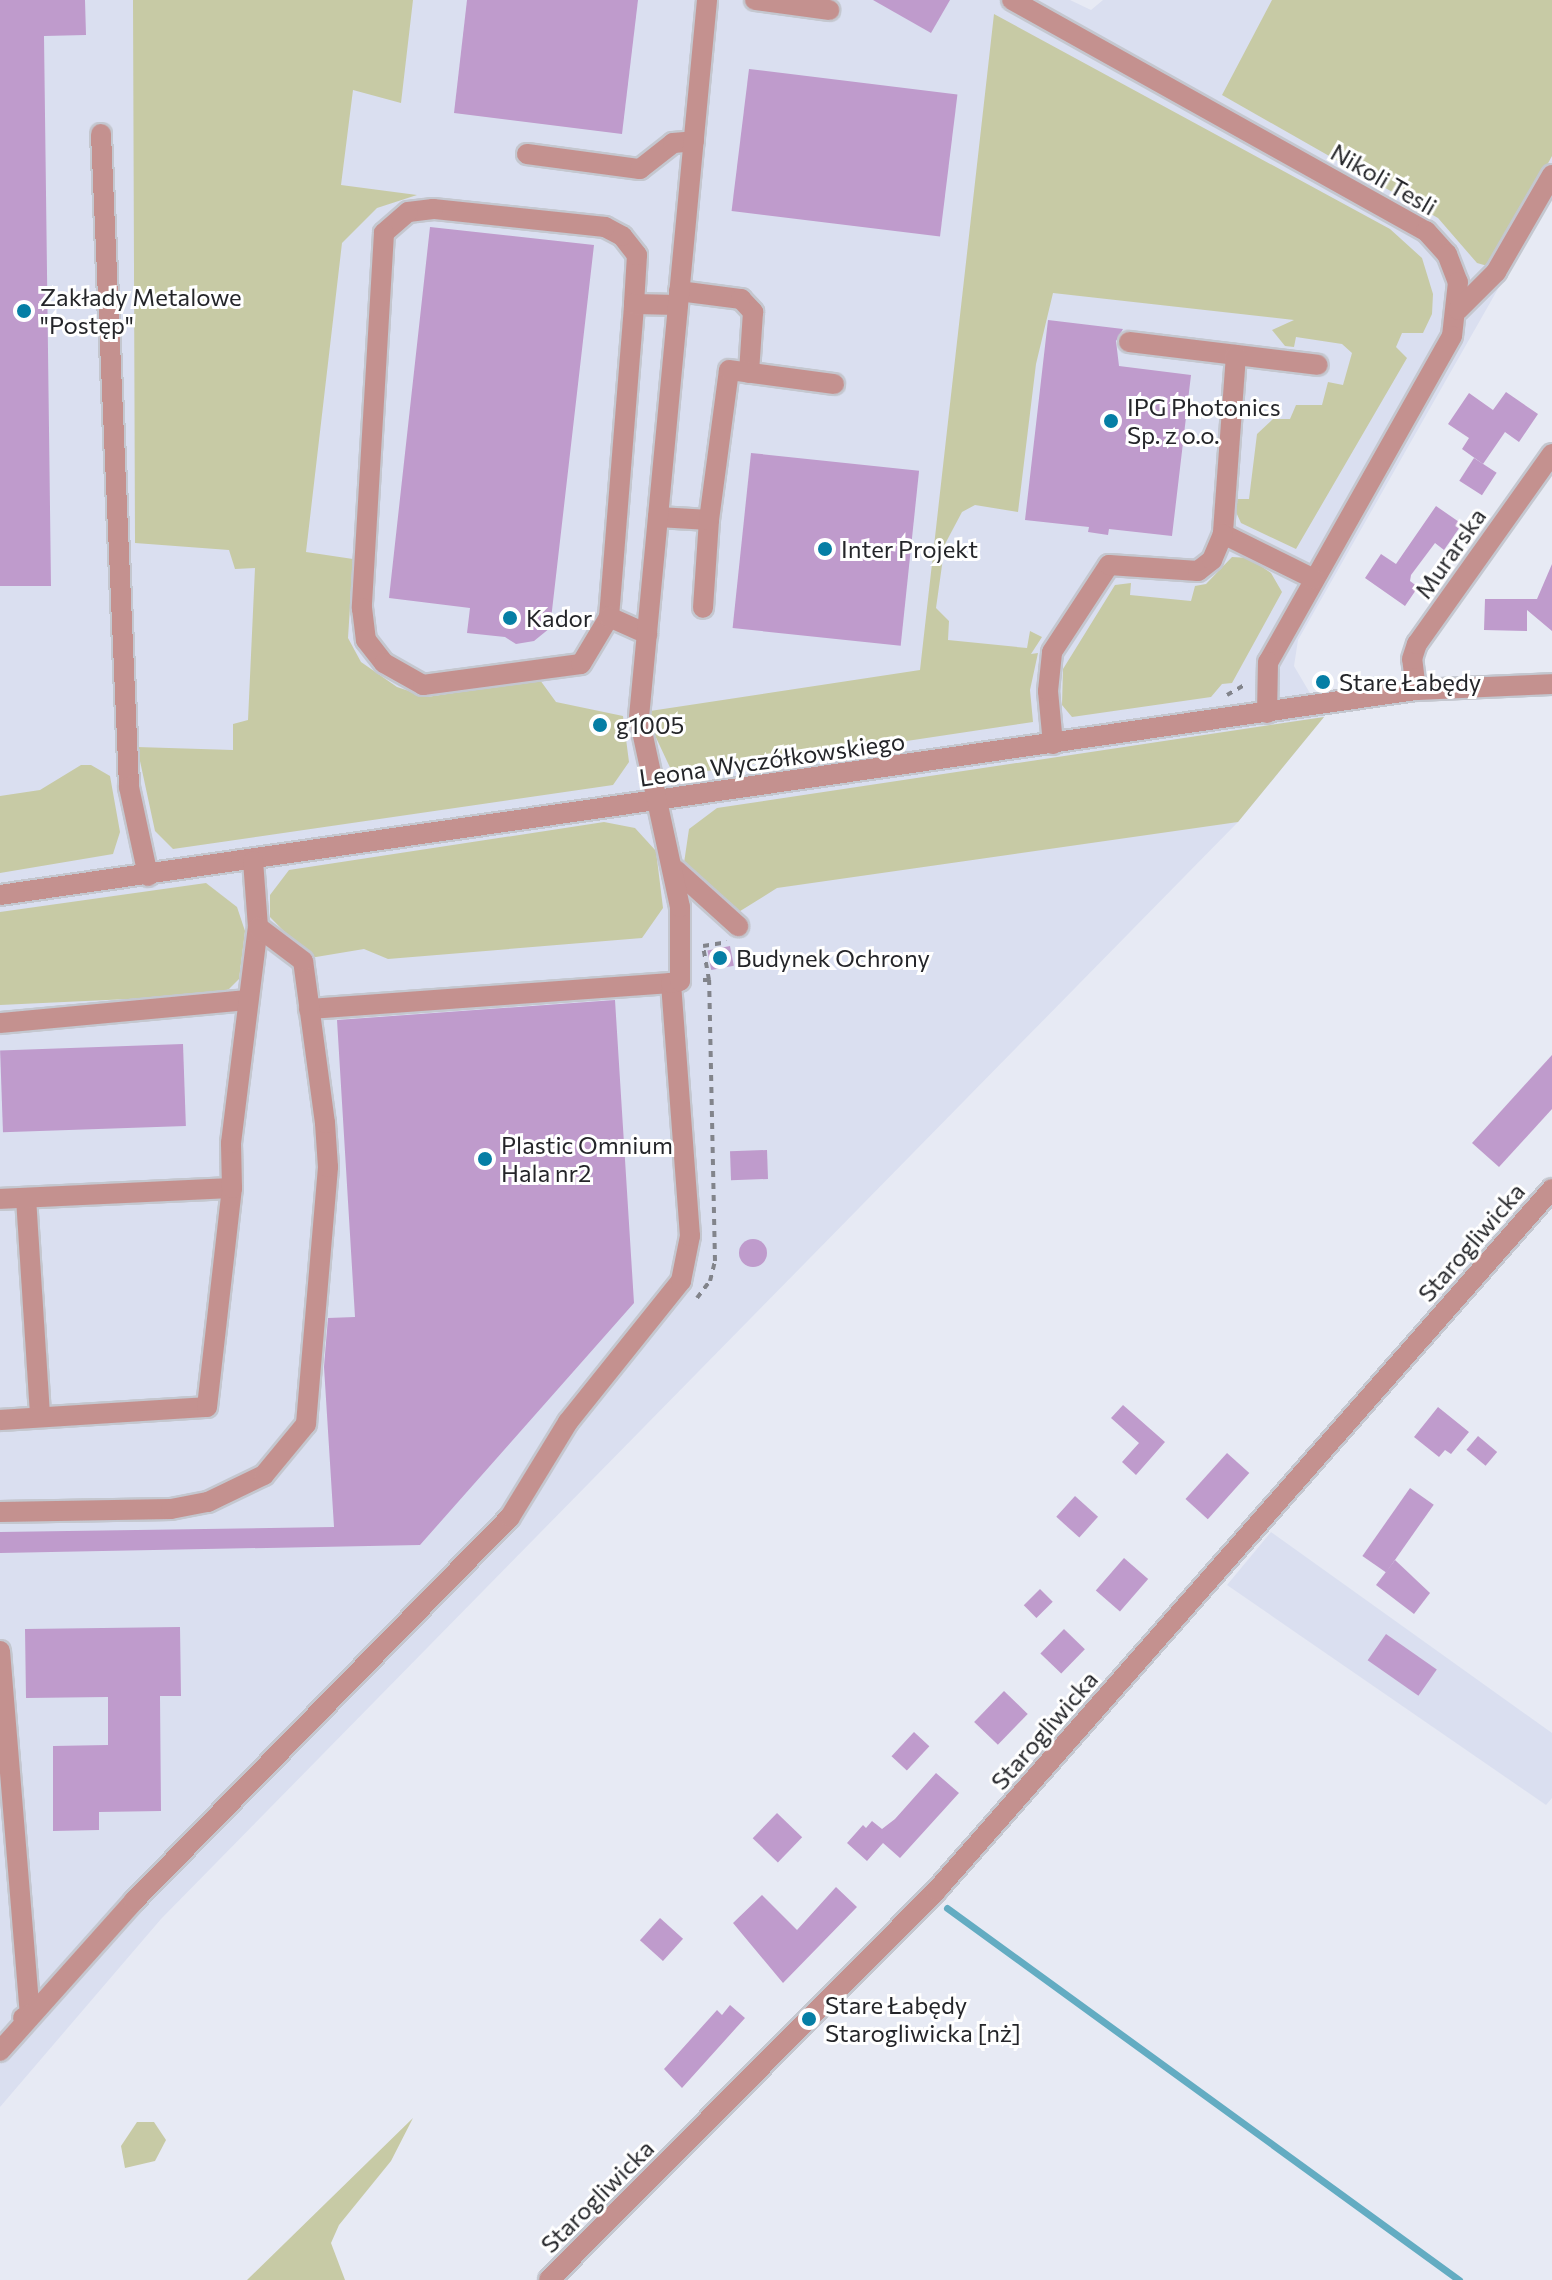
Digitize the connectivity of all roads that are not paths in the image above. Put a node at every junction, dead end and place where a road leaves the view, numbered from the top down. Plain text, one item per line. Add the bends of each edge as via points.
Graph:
1 (707, 0) edge
2 (755, 0) edge
3 (1012, 0) edge
4 (829, 10) dead end
5 (101, 134) dead end
6 (694, 141) junction
7 (527, 154) dead end
8 (1552, 175) edge
9 (678, 298) junction
10 (634, 304) junction
11 (1458, 310) junction
12 (1129, 342) dead end
13 (1236, 355) junction
14 (1318, 365) dead end
15 (749, 373) junction
16 (834, 384) dead end
17 (1552, 454) edge
18 (658, 517) junction
19 (709, 520) junction
20 (1223, 534) junction
21 (1314, 579) junction
22 (703, 608) dead end
23 (609, 617) junction
24 (647, 634) junction
25 (1552, 684) edge
26 (1416, 690) junction
27 (1267, 713) junction
28 (1053, 744) junction
29 (661, 801) junction
30 (253, 861) junction
31 (676, 870) junction
32 (148, 876) junction
33 (0, 895) edge
34 (258, 927) junction
35 (734, 934) road end
36 (671, 983) junction
37 (248, 1000) junction
38 (309, 1009) junction
39 (0, 1023) edge
40 (232, 1188) junction
41 (1552, 1189) edge
42 (26, 1198) junction
43 (0, 1199) edge
44 (40, 1417) junction
45 (0, 1420) edge
46 (0, 1512) edge
47 (0, 1651) edge
48 (30, 2014) junction
49 (0, 2030) edge
50 (0, 2051) edge
51 (549, 2280) edge

1 - 6 street
2 - 4 street
3 - 11 street, Nikoli Tesli via 1426,231 1452,268
5 - 32 street via 129,787
6 - 7 street via 673,143 640,169
6 - 9 street
8 - 11 street via 1496,272
9 - 10 street
9 - 15 street via 741,299 753,312
9 - 18 street
10 - 23 street
10 - 23 street via 637,255 622,236 605,227 433,209 408,212 384,233 362,608 366,640 384,663 423,685 581,664
11 - 21 street, Nikoli Tesli via 1452,336
12 - 13 street
13 - 14 street
13 - 20 street
15 - 16 street
15 - 19 street via 729,370
17 - 26 street, Murarska via 1417,644 1412,659
18 - 19 street
18 - 24 street
19 - 22 street
20 - 21 street
20 - 28 street via 1212,560 1198,571 1109,565 1052,652 1048,691
21 - 27 street, Nikoli Tesli via 1268,662
23 - 24 street
24 - 29 street via 639,717
25 - 26 street, Leona Wyczółkowskiego
26 - 27 street, Leona Wyczółkowskiego
27 - 28 street, Leona Wyczółkowskiego
28 - 29 street, Leona Wyczółkowskiego
29 - 30 street, Leona Wyczółkowskiego
29 - 31 street
30 - 32 street, Leona Wyczółkowskiego
30 - 34 street
31 - 35 street
31 - 36 street via 680,981
32 - 33 street, Leona Wyczółkowskiego
34 - 37 street
34 - 38 street via 303,961
36 - 38 street
36 - 48 street via 690,1236 681,1281 669,1303 568,1422 510,1517
37 - 39 street
37 - 40 street via 231,1143
38 - 46 street via 328,1167 306,1424 264,1475 208,1502 171,1509
40 - 42 street
40 - 44 street via 207,1407
41 - 51 street, Starogliwicka via 936,1891
42 - 43 street
42 - 44 street
44 - 45 street
47 - 48 street
48 - 49 street
48 - 50 street

